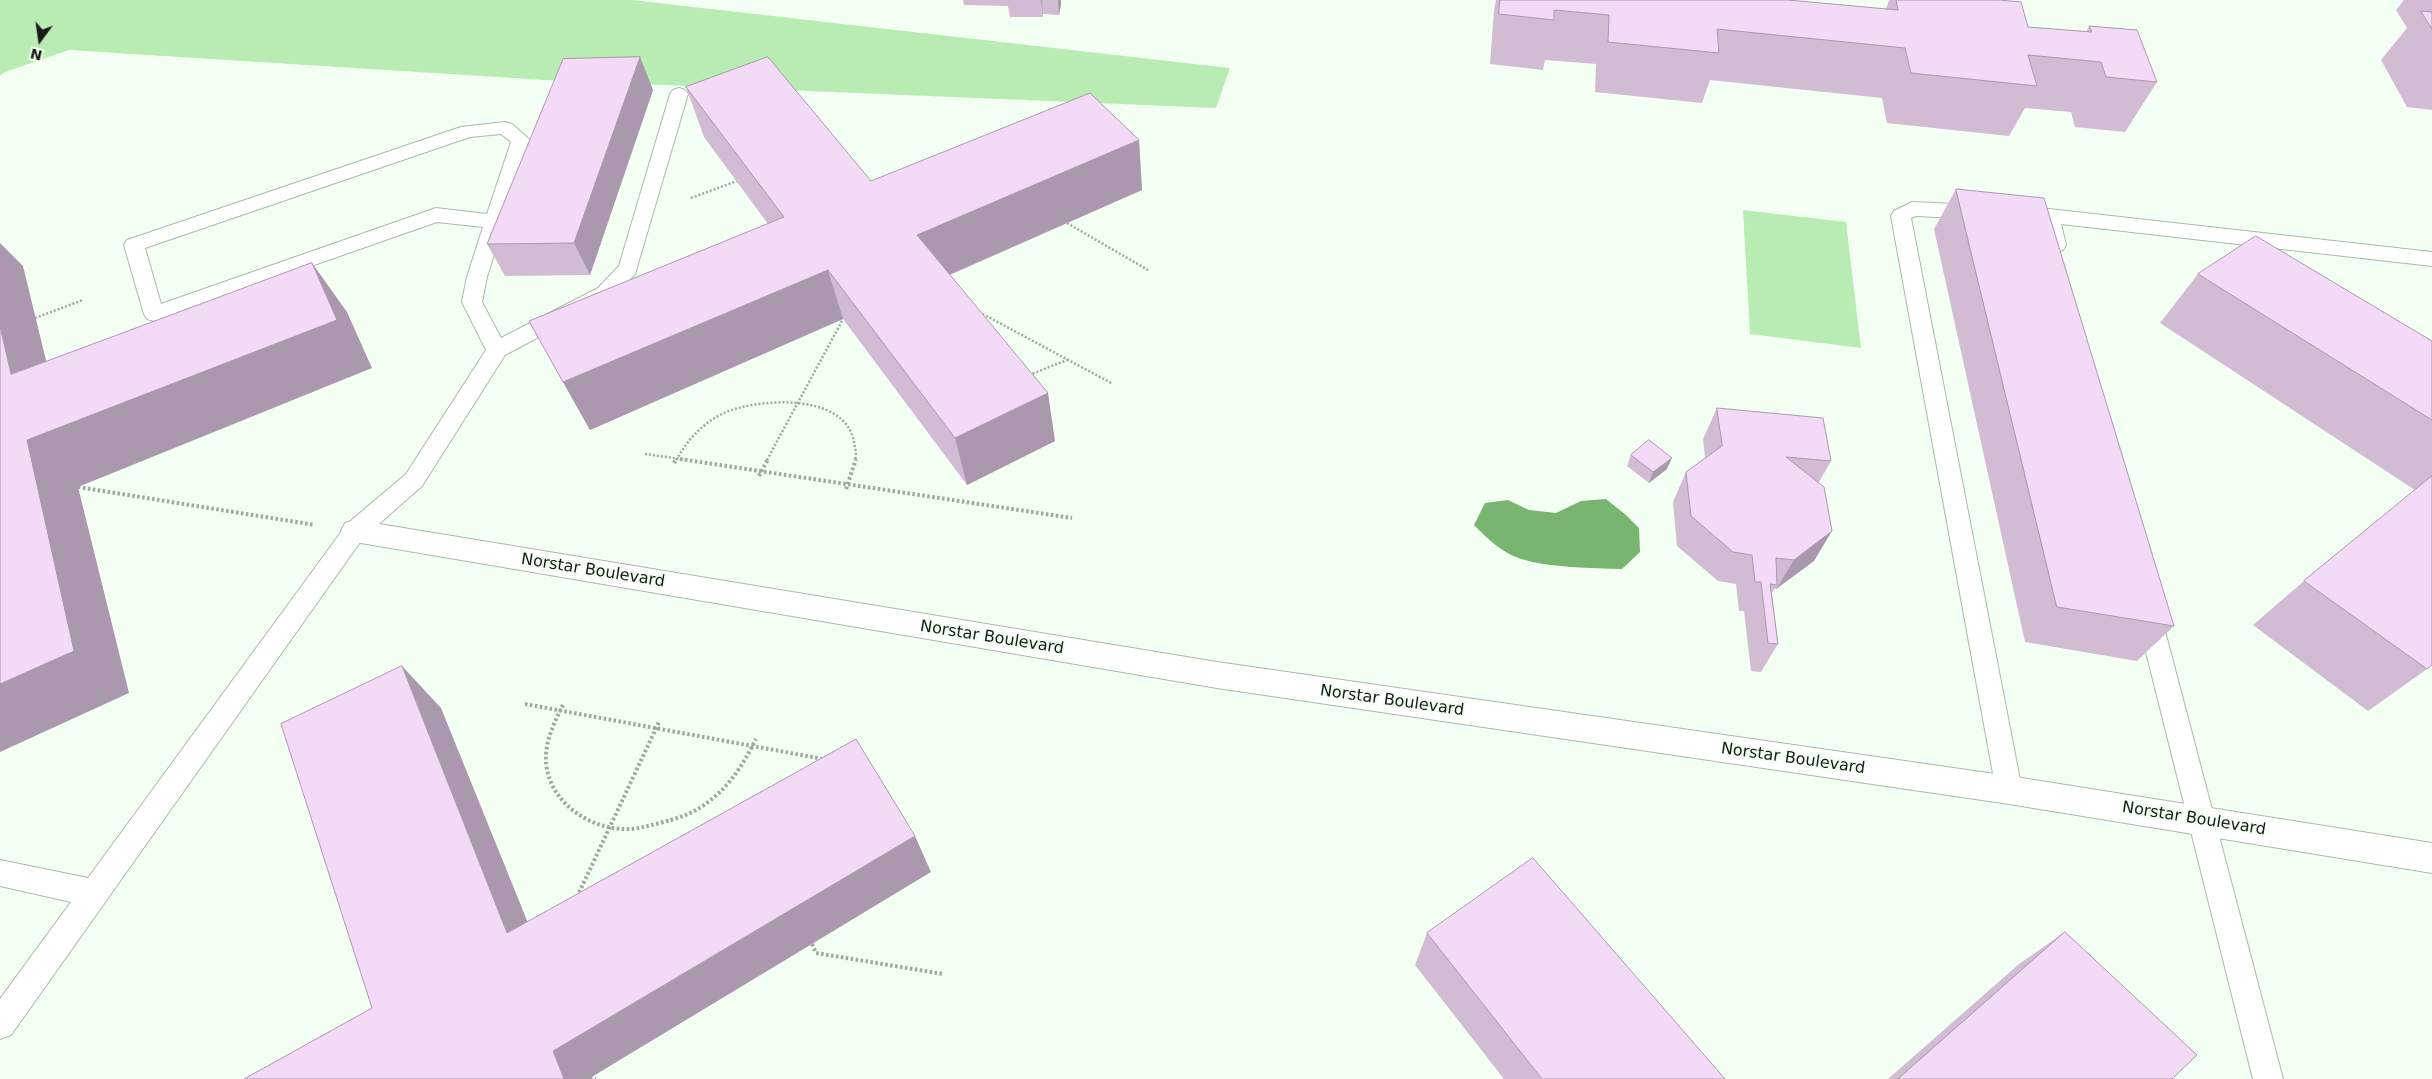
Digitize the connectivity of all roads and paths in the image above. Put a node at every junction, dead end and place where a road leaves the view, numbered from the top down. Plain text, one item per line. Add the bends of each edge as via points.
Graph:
1 (679, 94) dead end
2 (737, 181) edge
3 (691, 198) dead end
4 (2000, 213) edge
5 (496, 222) junction
6 (1067, 223) dead end
7 (2432, 258) edge
8 (2061, 264) edge
9 (1148, 270) dead end
10 (83, 300) dead end
11 (972, 308) edge
12 (35, 318) dead end
13 (843, 319) edge
14 (497, 350) junction
15 (1068, 360) junction
16 (1025, 376) edge
17 (1113, 384) dead end
18 (798, 401) junction
19 (645, 454) dead end
20 (677, 459) junction
21 (674, 463) dead end
22 (762, 471) junction
23 (759, 476) dead end
24 (849, 484) junction
25 (78, 487) dead end
26 (846, 490) dead end
27 (1072, 518) dead end
28 (355, 531) junction
29 (2143, 589) edge
30 (525, 704) dead end
31 (562, 705) dead end
32 (559, 711) junction
33 (659, 722) dead end
34 (656, 729) junction
35 (756, 739) dead end
36 (752, 746) junction
37 (828, 760) edge
38 (2009, 790) junction
39 (2200, 819) junction
40 (610, 826) junction
41 (2432, 858) edge
42 (0, 873) edge
43 (93, 893) junction
44 (574, 904) edge
45 (812, 944) edge
46 (944, 974) dead end
47 (0, 1024) edge
48 (590, 1078) edge
49 (596, 1079) edge
50 (2268, 1079) edge

1 - 14 lane via 628,269 605,293
2 - 3 path
4 - 38 lane via 1912,209 1901,216
5 - 5 lane via 521,140 505,128 468,131 134,245 154,314 436,215
5 - 14 lane via 472,302
6 - 9 path
7 - 8 lane via 2039,215
10 - 12 path
11 - 15 path
13 - 18 path
14 - 28 lane via 414,480
15 - 16 path
15 - 17 path
18 - 20 path via 766,400 721,414 699,428
18 - 22 path
18 - 24 path via 824,408 849,430 858,454
19 - 20 path
20 - 21 path
20 - 22 path
22 - 23 path
22 - 24 path
24 - 26 path
24 - 27 path
25 - 28 path
28 - 38 street, Norstar Boulevard via 1217,676
28 - 43 lane
29 - 39 lane
30 - 32 path
31 - 32 path
32 - 34 path
32 - 40 path via 545,751 545,767 552,786 560,802 581,816
33 - 34 path
34 - 36 path
34 - 40 path
35 - 36 path
36 - 37 path
36 - 40 path via 721,791 685,816 640,827 624,829
38 - 39 street, Norstar Boulevard
39 - 41 street, Norstar Boulevard
39 - 50 lane
40 - 44 path
42 - 43 lane
43 - 47 lane
45 - 46 path via 816,953
48 - 49 path

